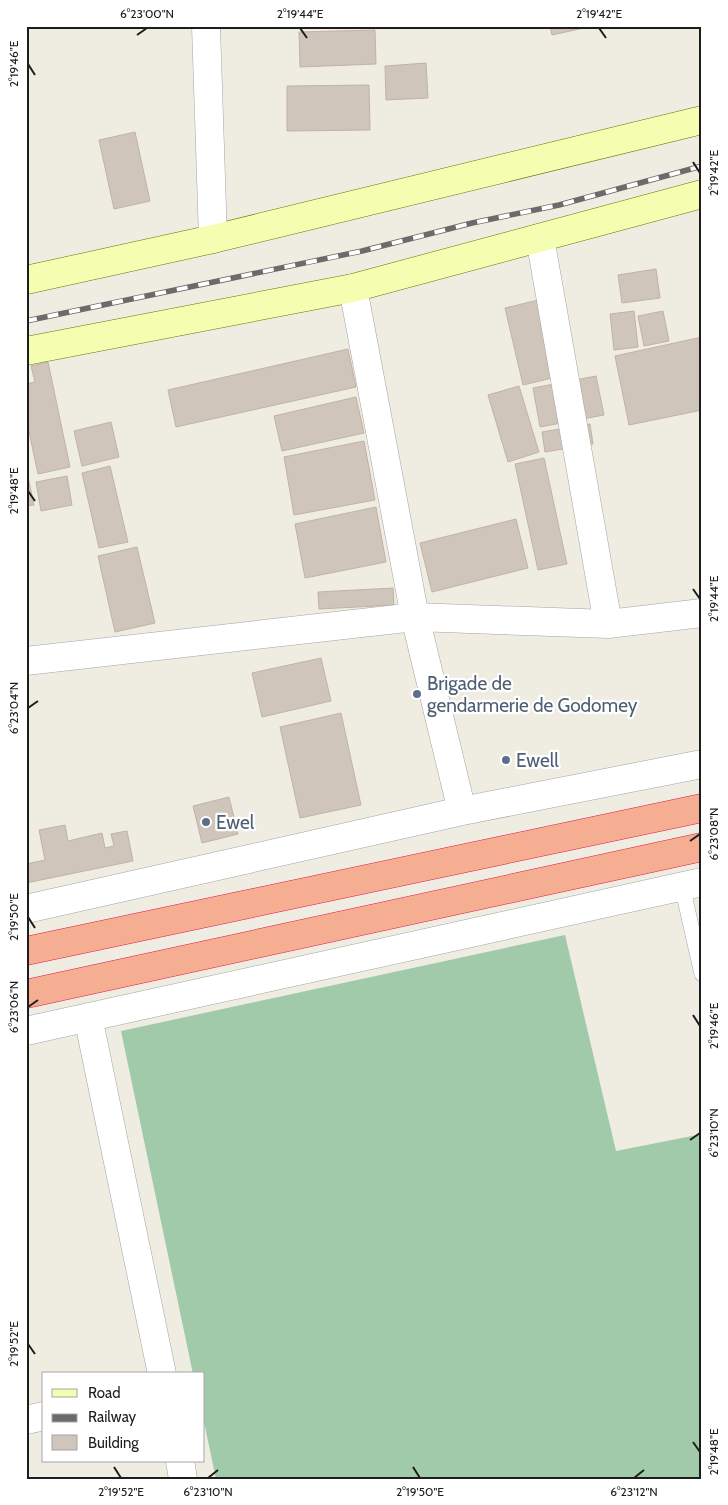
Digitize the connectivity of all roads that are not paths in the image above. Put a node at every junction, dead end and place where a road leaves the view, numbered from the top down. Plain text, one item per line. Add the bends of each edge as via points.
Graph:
1 (206, 26) edge
2 (702, 120) edge
3 (702, 194) edge
4 (540, 238) junction
5 (213, 240) junction
6 (26, 280) edge
7 (353, 288) junction
8 (26, 351) edge
9 (702, 613) edge
10 (415, 617) junction
11 (608, 624) junction
12 (26, 661) edge
13 (702, 764) edge
14 (702, 808) edge
15 (462, 811) junction
16 (702, 847) edge
17 (692, 884) edge
18 (26, 909) edge
19 (26, 951) edge
20 (702, 974) edge
21 (26, 994) edge
22 (88, 1017) junction
23 (26, 1031) edge
24 (162, 1372) edge
25 (42, 1416) edge
26 (26, 1420) edge
27 (180, 1462) edge
28 (183, 1479) edge

1 - 5 street
2 - 5 main road
3 - 4 main road
4 - 7 main road
4 - 11 street
5 - 6 main road
7 - 8 main road
7 - 10 street
9 - 11 street
10 - 11 street
10 - 12 street
10 - 15 street
13 - 15 street
14 - 19 highway
15 - 18 street
16 - 21 highway
17 - 20 lane
17 - 22 street
22 - 23 street
22 - 24 street
25 - 26 street
27 - 28 street

